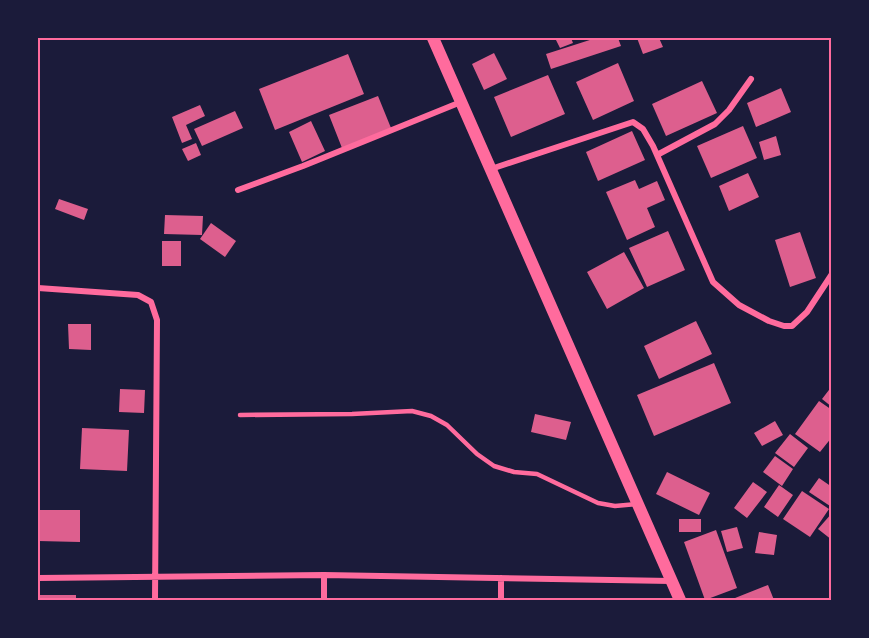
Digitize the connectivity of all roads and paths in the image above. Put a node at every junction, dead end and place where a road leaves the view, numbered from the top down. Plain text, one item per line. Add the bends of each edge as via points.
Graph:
1 (432, 38) edge
2 (752, 79) dead end
3 (462, 102) junction
4 (657, 155) junction
5 (490, 170) junction
6 (238, 190) dead end
7 (831, 274) edge
8 (38, 288) edge
9 (240, 415) dead end
10 (637, 504) junction
11 (324, 575) junction
12 (154, 577) junction
13 (38, 578) edge
14 (501, 578) junction
15 (671, 581) junction
16 (155, 600) edge
17 (324, 600) edge
18 (501, 600) edge
19 (680, 600) edge

1 - 3 main road
2 - 4 street via 716,124
3 - 5 main road
3 - 6 street
4 - 5 street via 643,129 633,122
4 - 7 street via 713,282 740,305 769,321 792,326 807,312
5 - 10 main road
8 - 12 street via 138,295 152,302 157,320
9 - 10 lane via 412,411 447,424 494,466 537,474 598,503
10 - 15 main road
11 - 12 street
11 - 14 street
11 - 17 street
12 - 13 street
12 - 16 street
14 - 15 street
14 - 18 street
15 - 19 main road

